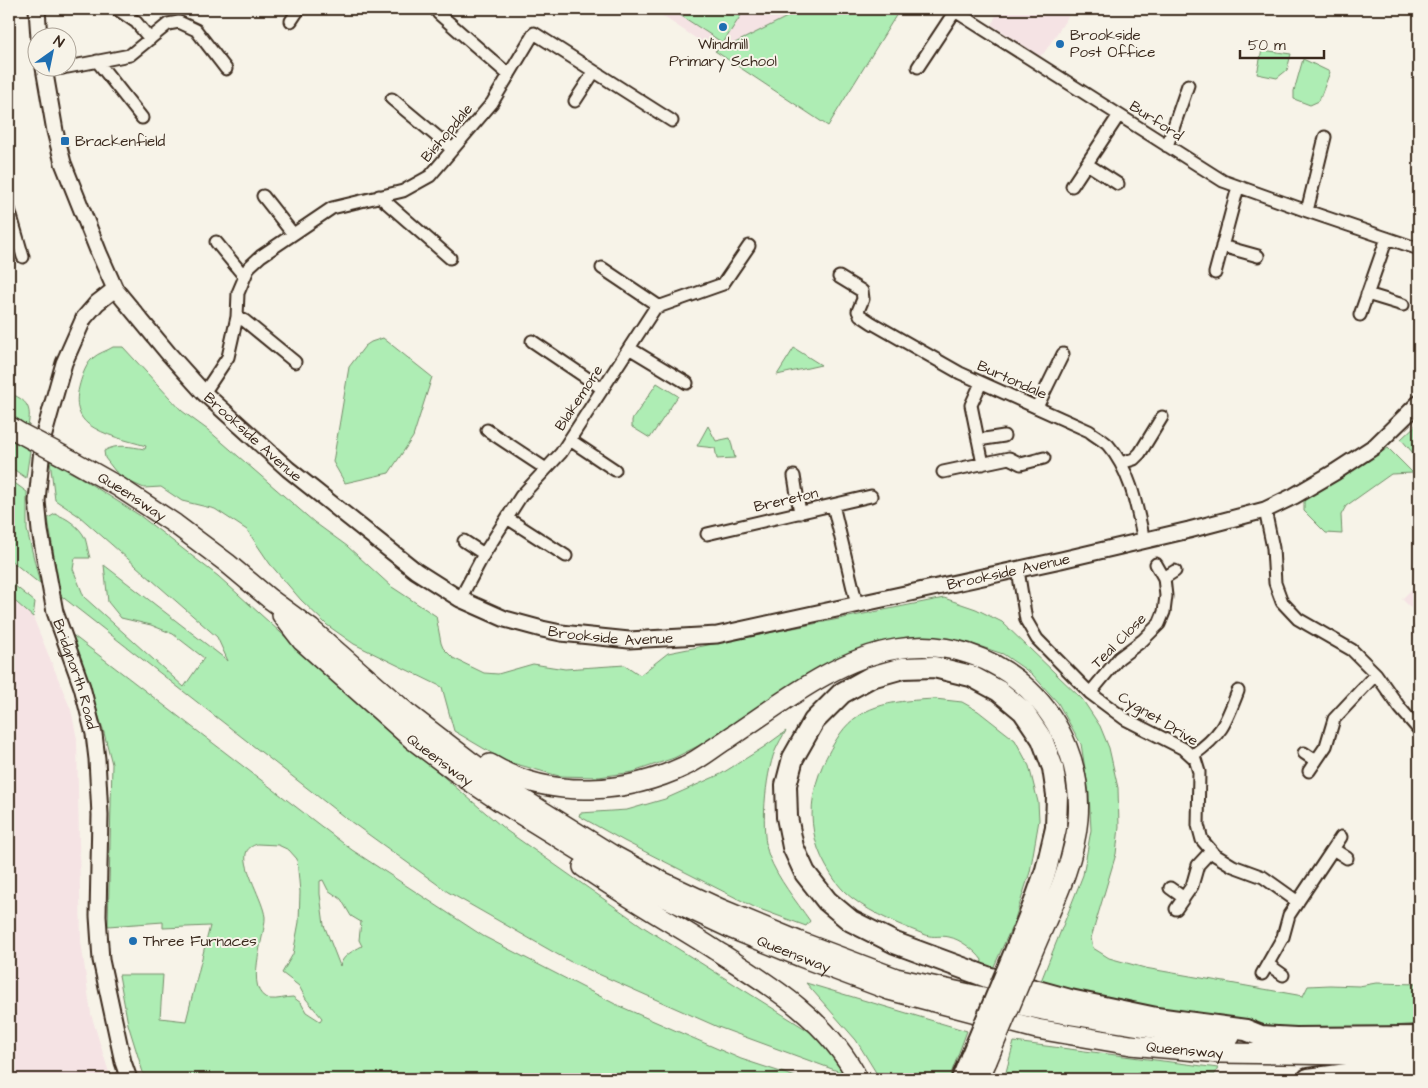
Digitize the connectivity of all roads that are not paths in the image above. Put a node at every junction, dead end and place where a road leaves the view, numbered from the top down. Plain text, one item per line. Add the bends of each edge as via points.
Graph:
1 (37, 9) edge
2 (117, 9) edge
3 (299, 9) edge
4 (438, 13) dead end
5 (291, 21) dead end
6 (38, 28) edge
7 (150, 39) junction
8 (97, 61) junction
9 (78, 65) edge
10 (918, 67) dead end
11 (226, 69) dead end
12 (594, 72) junction
13 (509, 75) junction
14 (46, 78) edge
15 (1188, 85) dead end
16 (392, 99) dead end
17 (575, 101) dead end
18 (1119, 115) junction
19 (142, 118) dead end
20 (672, 120) dead end
21 (1325, 137) dead end
22 (1168, 146) junction
23 (452, 149) junction
24 (1087, 164) junction
25 (1118, 184) dead end
26 (1072, 186) dead end
27 (1238, 187) junction
28 (263, 196) dead end
29 (380, 196) junction
30 (9, 209) edge
31 (1306, 211) junction
32 (293, 234) junction
33 (1387, 238) junction
34 (216, 242) dead end
35 (749, 246) dead end
36 (1222, 246) junction
37 (1419, 249) edge
38 (1258, 256) dead end
39 (23, 257) dead end
40 (450, 258) dead end
41 (602, 268) dead end
42 (1214, 273) dead end
43 (244, 276) junction
44 (839, 277) dead end
45 (115, 289) junction
46 (1367, 294) junction
47 (1403, 305) dead end
48 (660, 307) junction
49 (1360, 315) dead end
50 (236, 317) junction
51 (532, 341) dead end
52 (630, 348) junction
53 (1063, 354) dead end
54 (295, 362) dead end
55 (981, 382) junction
56 (687, 383) dead end
57 (603, 389) junction
58 (204, 393) junction
59 (1419, 403) edge
60 (1037, 407) junction
61 (1162, 417) dead end
62 (14, 429) edge
63 (488, 430) dead end
64 (1004, 436) dead end
65 (570, 440) junction
66 (978, 440) junction
67 (1044, 458) dead end
68 (1121, 463) junction
69 (983, 464) junction
70 (546, 468) junction
71 (615, 470) dead end
72 (942, 472) dead end
73 (794, 476) dead end
74 (871, 496) dead end
75 (833, 505) junction
76 (1264, 510) junction
77 (800, 513) junction
78 (507, 518) junction
79 (707, 534) dead end
80 (1144, 541) junction
81 (464, 542) dead end
82 (484, 554) junction
83 (566, 556) dead end
84 (1156, 564) dead end
85 (1018, 570) junction
86 (1176, 572) dead end
87 (1164, 578) junction
88 (270, 599) junction
89 (460, 599) junction
90 (857, 605) junction
91 (1376, 674) junction
92 (1238, 691) dead end
93 (1090, 693) junction
94 (406, 712) junction
95 (1419, 730) edge
96 (1304, 754) dead end
97 (1192, 756) junction
98 (1316, 762) junction
99 (1309, 772) dead end
100 (504, 804) junction
101 (1341, 837) dead end
102 (1333, 849) junction
103 (1211, 851) junction
104 (1347, 858) dead end
105 (1170, 888) dead end
106 (1184, 898) junction
107 (1298, 902) junction
108 (1176, 909) dead end
109 (1023, 953) junction
110 (1283, 975) dead end
111 (1261, 1036) junction
112 (1419, 1037) edge
113 (1419, 1053) edge
114 (979, 1059) junction
115 (1419, 1065) edge
116 (856, 1074) edge
117 (129, 1079) edge
118 (962, 1079) edge
119 (979, 1079) edge
120 (1308, 1079) edge

1 - 6 street
2 - 7 street via 136,22
3 - 5 street
4 - 13 street
7 - 8 street via 130,55
7 - 11 street via 168,24 179,22 196,30
8 - 9 street
8 - 19 street
10 - 18 street, Burford via 955,11
12 - 13 street, Bishopdale via 534,33
12 - 17 street
12 - 20 street, Bishopdale
13 - 23 street, Bishopdale via 492,103
14 - 45 street, Brookside Avenue via 63,163
15 - 22 street
16 - 23 street
18 - 22 street, Burford
18 - 24 street
21 - 31 street
22 - 27 street, Burford
23 - 29 street, Bishopdale via 430,176 403,191
24 - 25 street
24 - 26 street
27 - 31 street, Burford
27 - 36 street
28 - 32 street
29 - 32 street, Bishopdale via 332,208
29 - 40 street
30 - 39 street
31 - 33 street, Burford
32 - 43 street, Bishopdale via 261,256
33 - 37 street, Burford
33 - 46 street
34 - 43 street
35 - 48 street, Blakemore via 724,284
36 - 38 street
36 - 42 street
41 - 48 street
43 - 50 street, Bishopdale
44 - 55 street, Burtondale via 864,294 858,310 860,315 921,352
45 - 58 street, Brookside Avenue
45 - 117 street, Bridgnorth Road via 84,318 64,362 43,438 37,501 55,612 82,687 94,734 100,814 98,916 101,960
46 - 47 street
46 - 49 street
48 - 52 street, Blakemore via 655,308
50 - 54 street
50 - 58 street, Bishopdale via 228,356
51 - 57 street
52 - 56 street
52 - 57 street, Blakemore
53 - 60 street
55 - 60 street, Burtondale
55 - 66 street via 971,405
57 - 65 street, Blakemore
58 - 89 street, Brookside Avenue via 288,469 416,571
59 - 76 street, Brookside Avenue via 1375,446 1294,496
60 - 68 street, Burtondale via 1089,431 1107,444
61 - 68 street via 1140,453 1134,459
62 - 88 main road, Queensway, bridge via 119,487 175,524
63 - 70 street
64 - 66 street
65 - 70 street, Blakemore
65 - 71 street
66 - 69 street
67 - 69 street via 1021,464 1009,458
68 - 80 street, Burtondale via 1134,497
69 - 72 street
70 - 78 street, Blakemore
73 - 77 street
74 - 75 street, Brereton
75 - 77 street, Brereton
75 - 90 street
76 - 80 street, Brookside Avenue
76 - 91 street via 1273,548 1275,583 1282,602 1298,619 1352,650
77 - 79 street, Brereton
78 - 82 street, Blakemore
78 - 83 street
80 - 85 street, Brookside Avenue
81 - 82 street
82 - 89 street, Blakemore
84 - 87 street, Teal Close
85 - 90 street, Brookside Avenue
85 - 93 street, Cygnet Drive via 1026,620 1037,639
86 - 87 street
87 - 93 street, Teal Close via 1165,604 1159,624 1119,658
88 - 94 main road, Queensway via 311,629
88 - 100 main road, Queensway via 302,641 352,687 413,740
89 - 90 street, Brookside Avenue via 505,619 542,629 629,640 717,635
91 - 95 street
91 - 98 street via 1334,719 1326,746
92 - 97 street via 1226,724 1211,742
93 - 97 street, Cygnet Drive via 1125,719 1184,748
94 - 109 main road via 436,727 503,772 549,786 600,788 627,785 687,765 810,684 869,656 897,648 924,647 951,649 974,656 1004,670 1030,690 1051,714 1065,739 1074,766 1078,792 1074,846 1064,879
94 - 111 main road, Queensway via 515,794 611,854 722,909 798,941 896,978 1043,1010 1184,1033 1245,1038
96 - 98 street
97 - 103 street, Cygnet Drive via 1199,772 1198,825 1202,840
98 - 99 street
100 - 113 main road, Queensway via 606,867 674,902 732,929 889,990 1036,1030 1131,1045 1219,1053
100 - 116 main road via 528,829 779,992 813,1020
101 - 102 street
102 - 104 street
102 - 107 street
103 - 106 street via 1198,865 1192,886
103 - 107 street, Cygnet Drive via 1233,866 1263,877
105 - 106 street
106 - 108 street
107 - 110 street via 1289,915 1283,937 1266,969
109 - 111 highway via 1056,828 1057,795 1053,768 1042,739 1023,711 999,691 971,676 934,666 903,668 871,677 842,694 814,721 793,758 786,785 793,847 805,873 827,900 851,921 895,943 987,978 1080,1002 1156,1018 1246,1030
109 - 114 highway, bridge
111 - 112 highway, Queensway
114 - 118 highway
114 - 119 main road
115 - 120 highway

